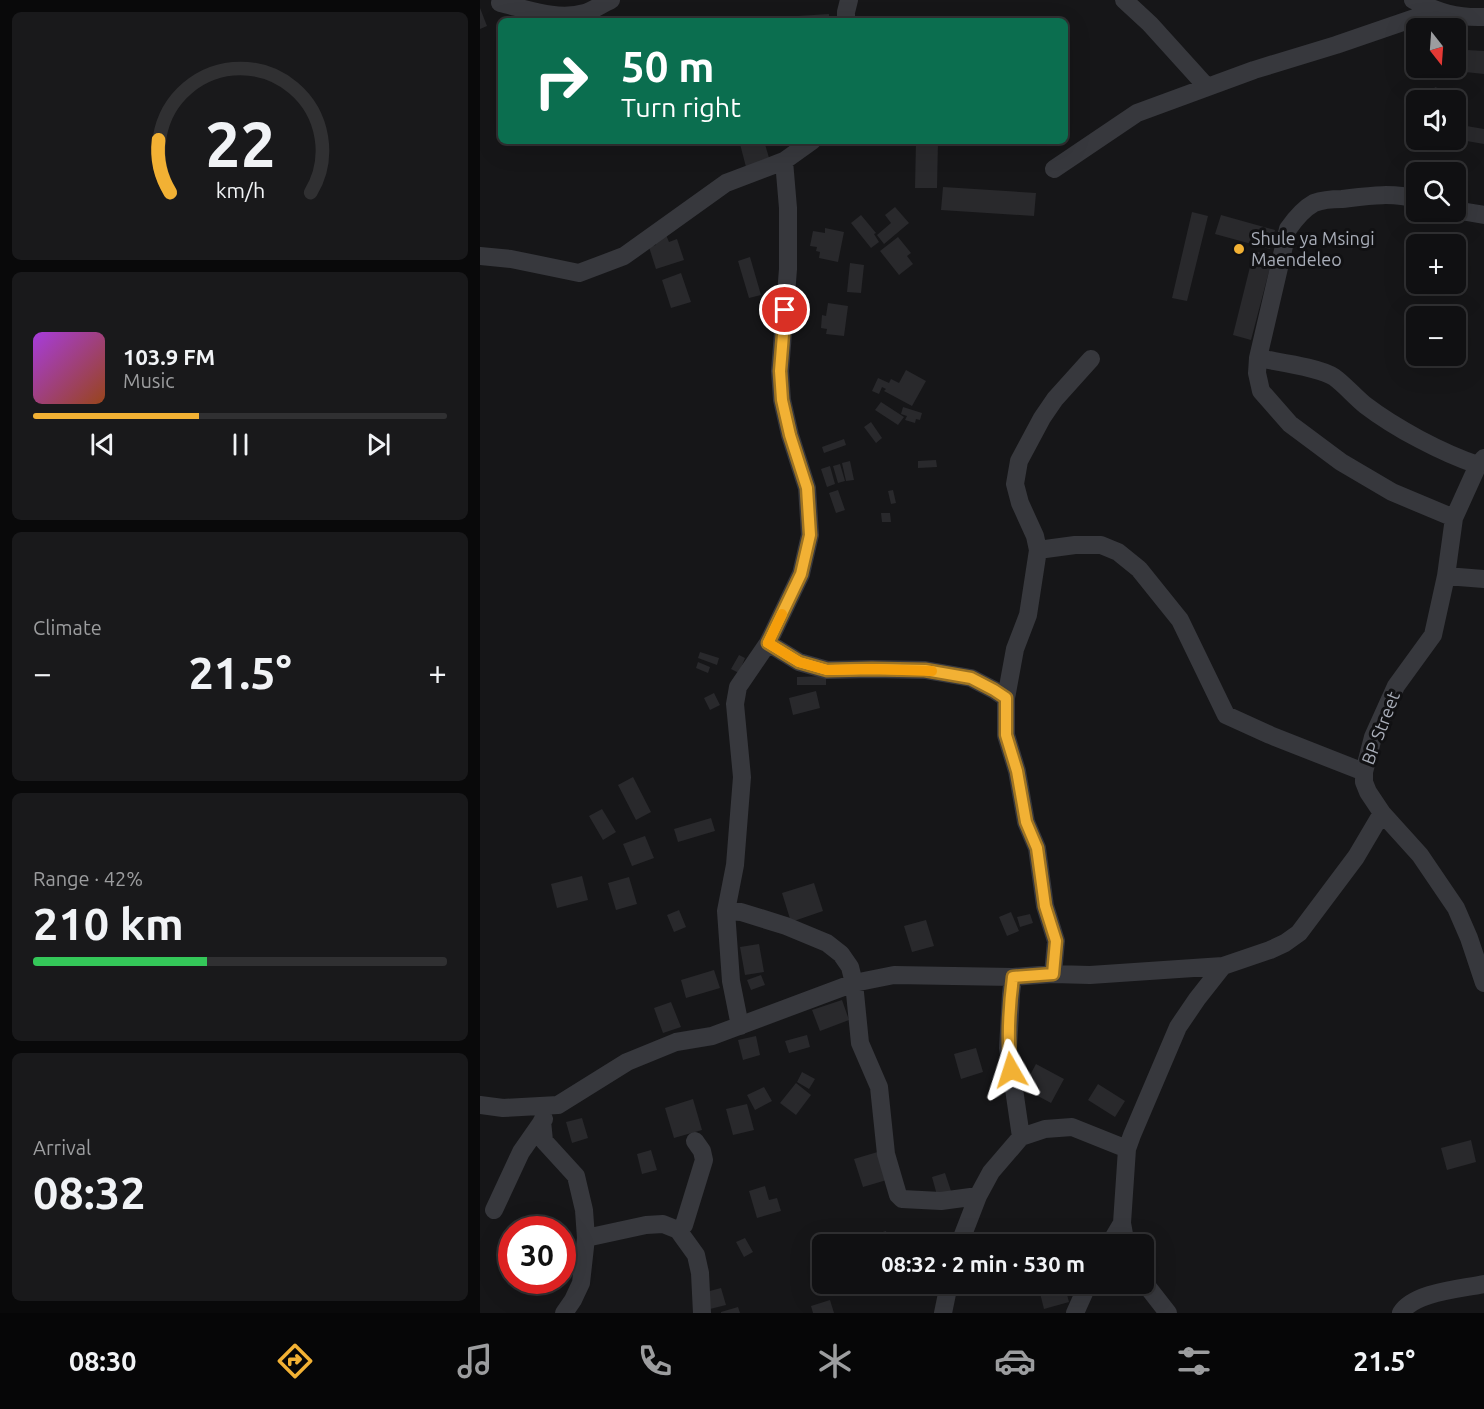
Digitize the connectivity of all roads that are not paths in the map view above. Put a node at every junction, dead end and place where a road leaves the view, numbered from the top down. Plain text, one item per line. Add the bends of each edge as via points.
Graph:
1 (610, 0) edge
2 (849, 0) edge
3 (1124, 0) edge
4 (1413, 0) edge
5 (500, 3) dead end
6 (1436, 11) junction
7 (1484, 17) edge
8 (846, 18) edge
9 (1207, 87) junction
10 (808, 144) edge
11 (784, 161) junction
12 (1054, 169) dead end
13 (1406, 197) edge
14 (1466, 212) edge
15 (1484, 215) edge
16 (480, 256) edge
17 (1258, 358) junction
18 (1091, 359) dead end
19 (1481, 462) edge
20 (1454, 518) junction
21 (1038, 550) junction
22 (1446, 576) junction
23 (1484, 579) edge
24 (768, 643) junction
25 (1006, 698) junction
26 (1364, 772) junction
27 (1382, 813) junction
28 (726, 911) junction
29 (1223, 966) junction
30 (1053, 974) junction
31 (1013, 977) junction
32 (854, 983) junction
33 (1484, 983) edge
34 (740, 1026) junction
35 (558, 1105) junction
36 (480, 1106) edge
37 (542, 1121) junction
38 (1021, 1137) junction
39 (695, 1141) dead end
40 (1127, 1149) junction
41 (978, 1196) junction
42 (494, 1210) dead end
43 (1122, 1223) junction
44 (678, 1230) junction
45 (963, 1234) edge
46 (1116, 1234) edge
47 (1124, 1234) edge
48 (586, 1238) junction
49 (1484, 1284) edge
50 (947, 1294) edge
51 (1084, 1294) edge
52 (1153, 1294) edge
53 (564, 1313) edge
54 (702, 1313) edge
55 (943, 1313) edge
56 (1075, 1313) edge
57 (1168, 1313) edge
58 (1401, 1313) edge

1 - 5 street via 585,13 565,15
2 - 8 street
3 - 9 street
4 - 6 street
6 - 7 street via 1467,18
6 - 9 street
9 - 12 street via 1137,113
10 - 11 street
11 - 16 street via 726,183 624,256 579,273
11 - 24 street via 788,269 780,371 782,400 807,488 810,535 801,574
13 - 17 street via 1381,194 1315,202 1297,216 1288,229
14 - 15 street
17 - 19 street via 1333,376 1365,405 1403,430 1464,460
17 - 20 street via 1261,391 1290,424 1341,462 1392,492
18 - 21 street via 1055,399 1019,461 1016,484 1020,503
19 - 20 street, BP Street
20 - 22 street, BP Street
21 - 25 street via 1028,615 1015,649
21 - 26 street via 1074,544 1101,545 1118,552 1139,569 1180,620 1226,715
22 - 23 street
22 - 26 street, BP Street via 1433,635 1396,686 1373,737
24 - 25 street via 799,662 827,670 925,670 971,678
24 - 28 street via 738,687 735,704 742,777 735,865
25 - 30 street via 1006,735 1026,822 1037,848 1045,906 1056,941
26 - 27 street, BP Street via 1368,792
27 - 29 street via 1356,857 1299,933 1270,950
27 - 33 street, BP Street via 1420,855 1456,908
28 - 32 street via 786,926 827,943 850,967
28 - 34 street via 731,981
29 - 30 street
29 - 40 street via 1178,1027
30 - 31 street
31 - 32 street via 894,975
31 - 38 street via 1008,1048
32 - 34 street
32 - 41 street via 860,1043 879,1087 886,1154 898,1195 902,1199 940,1201
34 - 35 street via 676,1042 627,1062
35 - 36 street
35 - 37 street
37 - 42 street
37 - 48 street via 544,1141 576,1176
38 - 40 street via 1045,1129 1072,1127
38 - 41 street via 991,1172
39 - 44 street via 704,1160 684,1225
40 - 43 street
41 - 45 street
43 - 46 street
43 - 47 street
44 - 48 street via 663,1224 646,1225
44 - 54 street via 696,1255
48 - 53 street via 581,1283
49 - 58 street via 1432,1294 1408,1304
50 - 55 street
51 - 56 street
52 - 57 street

